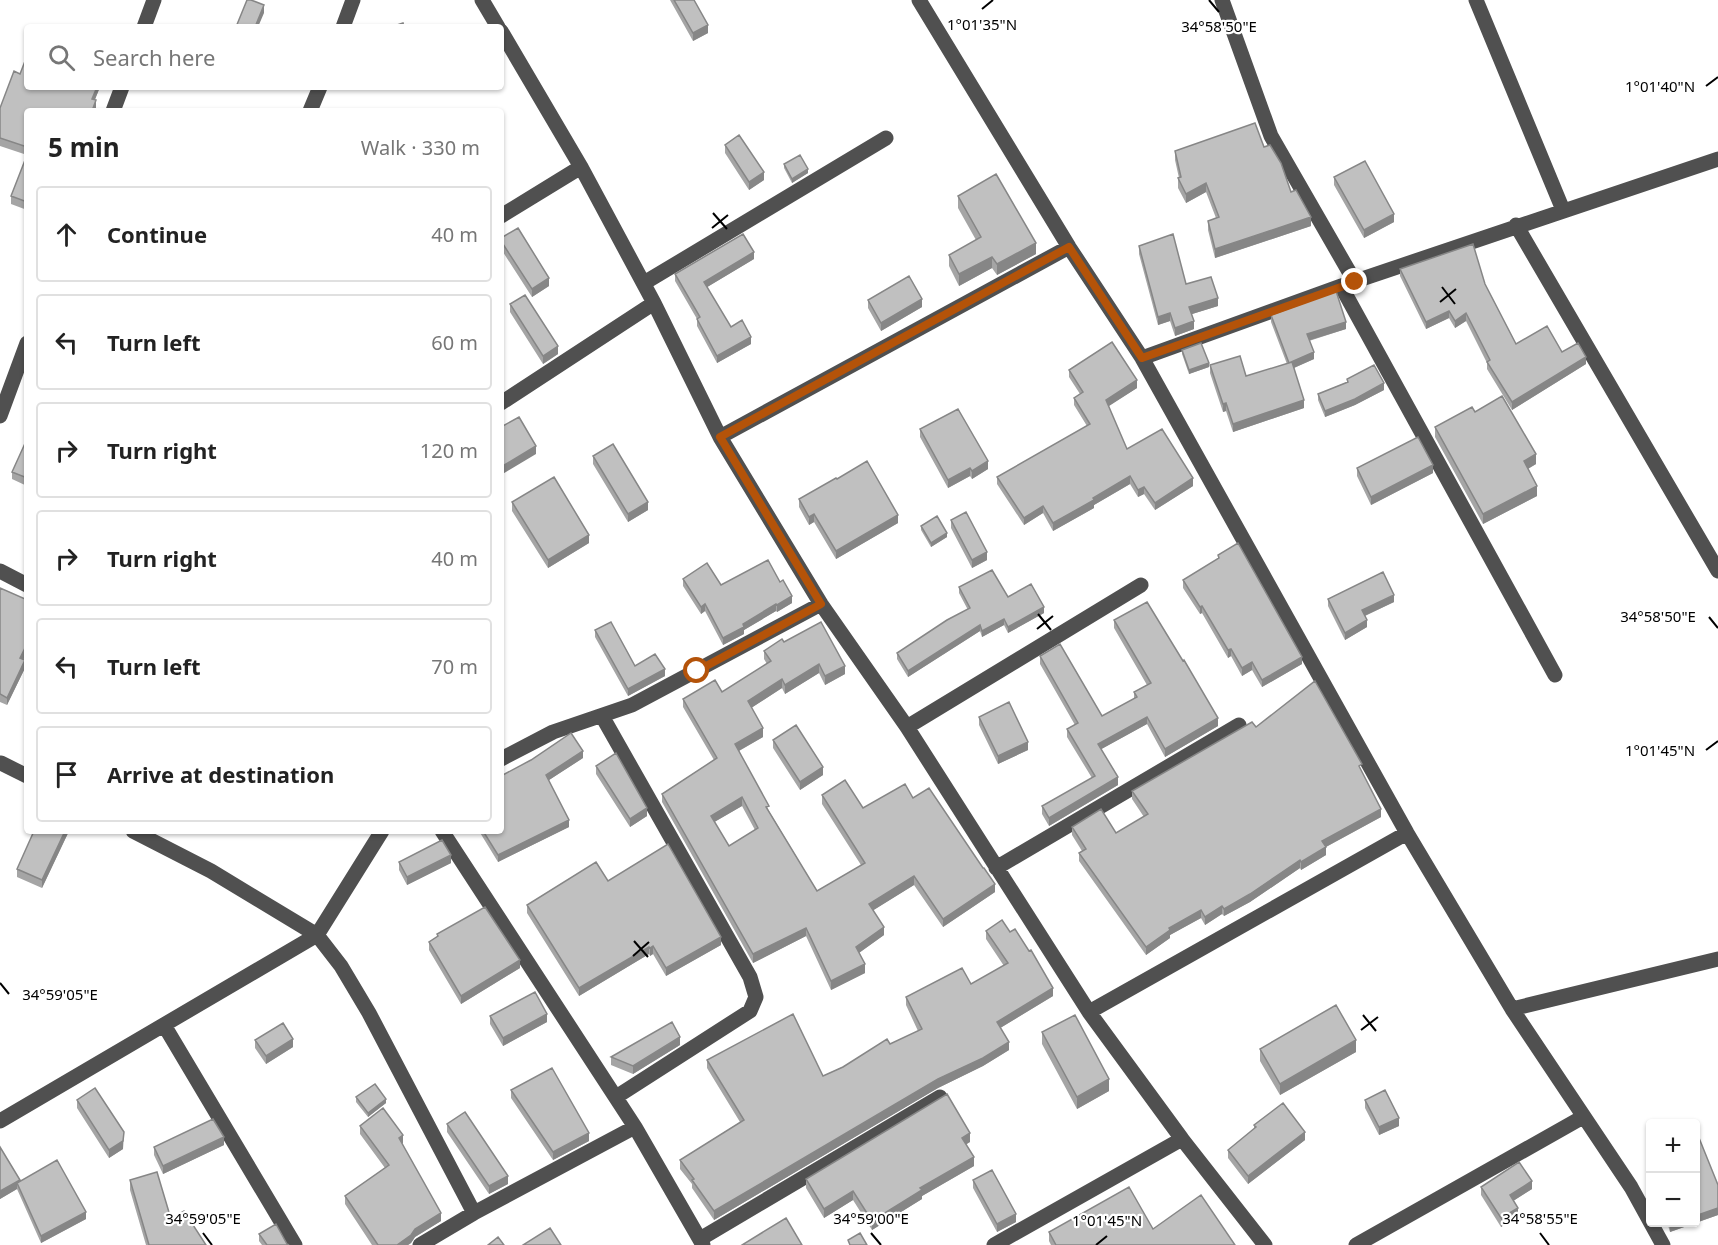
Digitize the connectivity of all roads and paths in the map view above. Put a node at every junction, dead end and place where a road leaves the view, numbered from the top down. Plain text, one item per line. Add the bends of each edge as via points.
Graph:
1 (154, 0) edge
2 (354, 0) edge
3 (482, 0) edge
4 (919, 0) edge
5 (1222, 0) edge
6 (1476, 0) edge
7 (145, 24) edge
8 (344, 24) edge
9 (496, 24) edge
10 (504, 37) edge
11 (121, 90) edge
12 (319, 90) edge
13 (114, 108) edge
14 (311, 108) edge
15 (886, 138) dead end
16 (1718, 159) edge
17 (581, 167) junction
18 (1563, 210) junction
19 (504, 214) edge
20 (1516, 225) junction
21 (1069, 247) junction
22 (644, 283) junction
23 (1348, 284) junction
24 (654, 303) junction
25 (24, 351) edge
26 (1142, 358) junction
27 (504, 401) edge
28 (0, 416) edge
29 (720, 437) junction
30 (0, 571) edge
31 (1718, 571) edge
32 (24, 583) edge
33 (1141, 585) dead end
34 (821, 604) junction
35 (1555, 675) dead end
36 (602, 716) junction
37 (1239, 725) dead end
38 (907, 727) junction
39 (504, 757) edge
40 (1, 763) edge
41 (24, 774) edge
42 (1407, 833) junction
43 (139, 834) edge
44 (380, 834) edge
45 (444, 834) edge
46 (996, 868) junction
47 (317, 935) junction
48 (1718, 959) edge
49 (1512, 1009) junction
50 (1089, 1012) junction
51 (164, 1024) junction
52 (616, 1097) junction
53 (940, 1097) edge
54 (1583, 1117) junction
55 (0, 1121) edge
56 (635, 1127) junction
57 (1182, 1139) junction
58 (474, 1213) junction
59 (702, 1242) edge
60 (295, 1245) edge
61 (420, 1245) edge
62 (994, 1245) edge
63 (1265, 1245) edge
64 (1356, 1245) edge
65 (1663, 1245) edge

1 - 7 street
2 - 8 street
3 - 9 street
4 - 21 street
5 - 23 street via 1271,136
6 - 18 street
10 - 17 street
11 - 13 street
12 - 14 street
15 - 22 street
16 - 18 street
17 - 19 street
17 - 22 street
18 - 20 street
20 - 23 street
20 - 31 street
21 - 26 street
21 - 29 street
22 - 24 street
23 - 26 street
23 - 35 street
24 - 27 street
24 - 29 street
25 - 28 street
26 - 42 street
29 - 34 street
30 - 32 street
33 - 38 street
34 - 36 street via 632,705
34 - 38 street
36 - 39 street via 553,732
36 - 52 street via 750,977 756,997 750,1011
37 - 46 street
38 - 46 street
40 - 41 street
42 - 49 street
42 - 50 street
43 - 47 street via 211,871
44 - 47 street
45 - 52 street
46 - 50 street
47 - 51 street
47 - 58 street via 369,1013
48 - 49 street
49 - 54 street
50 - 57 street
51 - 55 street
51 - 60 street
52 - 56 street
53 - 59 street
54 - 64 street
54 - 65 street via 1631,1187
56 - 58 street
56 - 59 street
57 - 62 street
57 - 63 street
58 - 61 street

